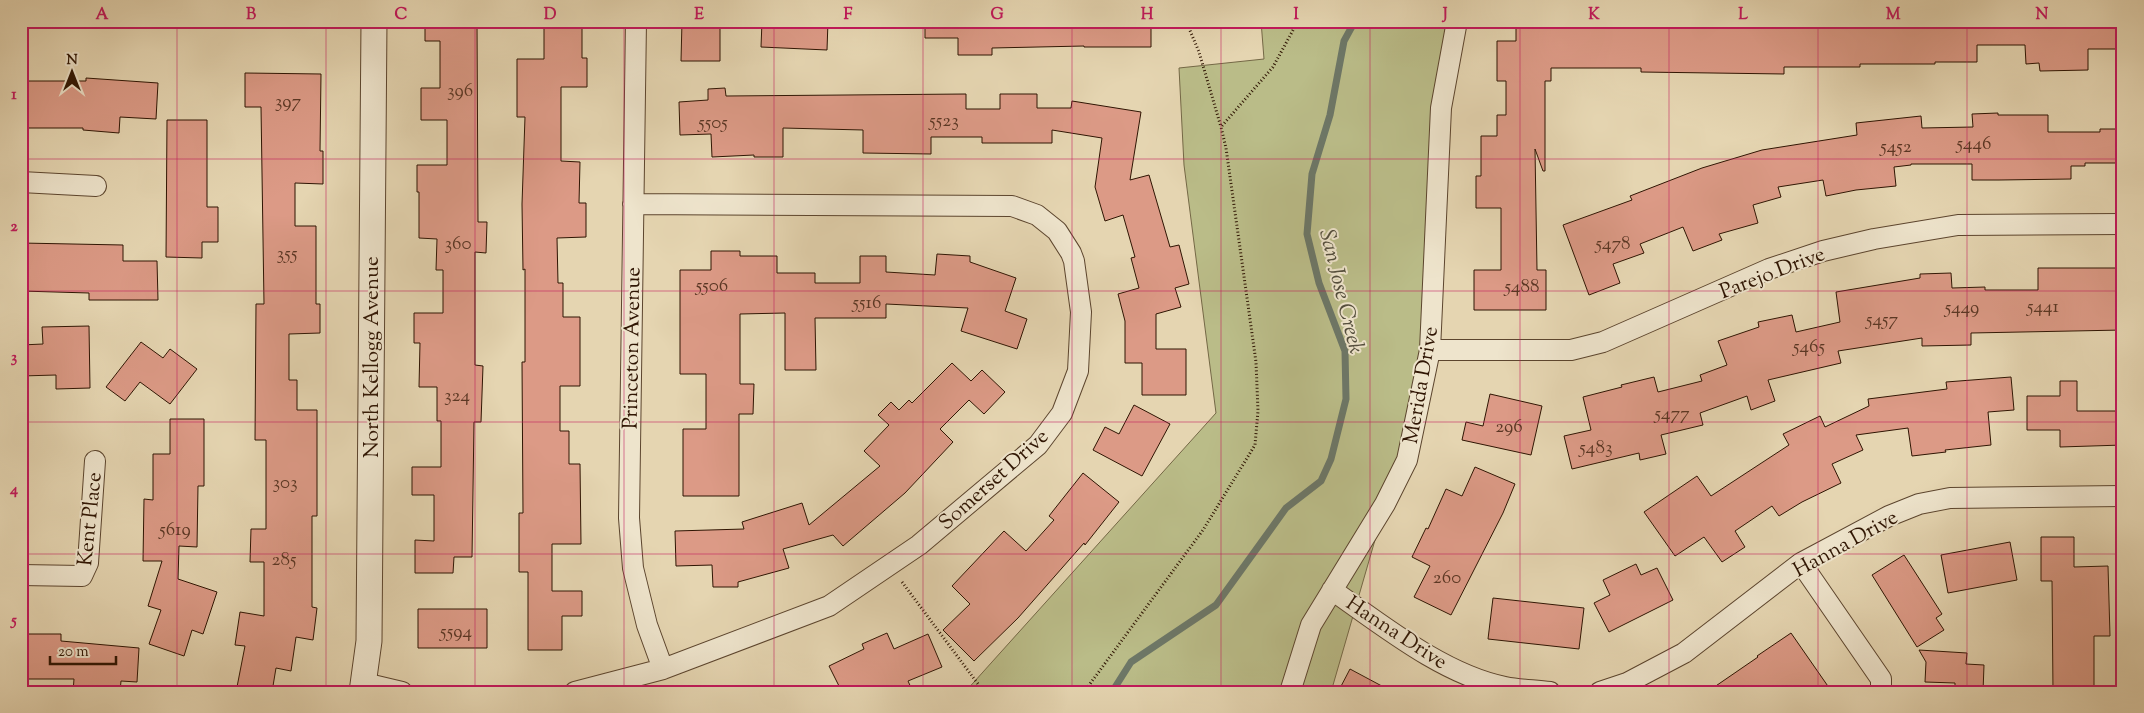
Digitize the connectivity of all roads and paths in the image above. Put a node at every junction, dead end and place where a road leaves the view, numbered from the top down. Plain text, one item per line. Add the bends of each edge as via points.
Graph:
1 (374, 21) edge
2 (636, 21) edge
3 (1186, 21) edge
4 (1298, 21) edge
5 (1456, 21) edge
6 (1221, 127) junction
7 (21, 182) edge
8 (96, 186) dead end
9 (633, 204) junction
10 (2123, 224) edge
11 (1430, 350) junction
12 (95, 461) dead end
13 (2123, 496) edge
14 (1801, 563) junction
15 (890, 565) junction
16 (21, 575) edge
17 (1332, 590) junction
18 (663, 669) junction
19 (363, 687) edge
20 (402, 692) edge
21 (574, 692) edge
22 (984, 692) edge
23 (1084, 692) edge
24 (1290, 692) edge
25 (1550, 692) edge
26 (1600, 692) edge
27 (1881, 692) edge

1 - 19 street, North Kellogg Avenue via 370,641
2 - 9 street, Princeton Avenue
3 - 6 path via 1199,52
4 - 6 path via 1273,67
5 - 11 street, Merida Drive via 1441,108
6 - 23 path via 1256,362 1258,411 1255,445 1203,530
7 - 8 street
9 - 15 street, Somerset Drive via 1012,206 1037,215 1057,231 1074,261 1081,312 1078,371 1062,413 1038,445 919,545
9 - 18 street, Princeton Avenue via 628,518 632,568 646,624
10 - 11 street, Parejo Drive via 1958,225 1874,239 1769,269 1603,342 1571,350
11 - 17 street, Merida Drive via 1407,460 1385,504
12 - 16 street, Kent Place via 88,563 82,576
13 - 14 street, Hanna Drive via 1950,498 1888,516
14 - 26 street, Hanna Drive via 1684,653 1627,683
14 - 27 street via 1881,679
15 - 18 street, Somerset Drive via 829,606
15 - 22 path
17 - 24 street, Merida Drive via 1311,625
17 - 25 street, Hanna Drive via 1407,643 1460,672 1504,687
18 - 21 street, Somerset Drive
19 - 20 street

